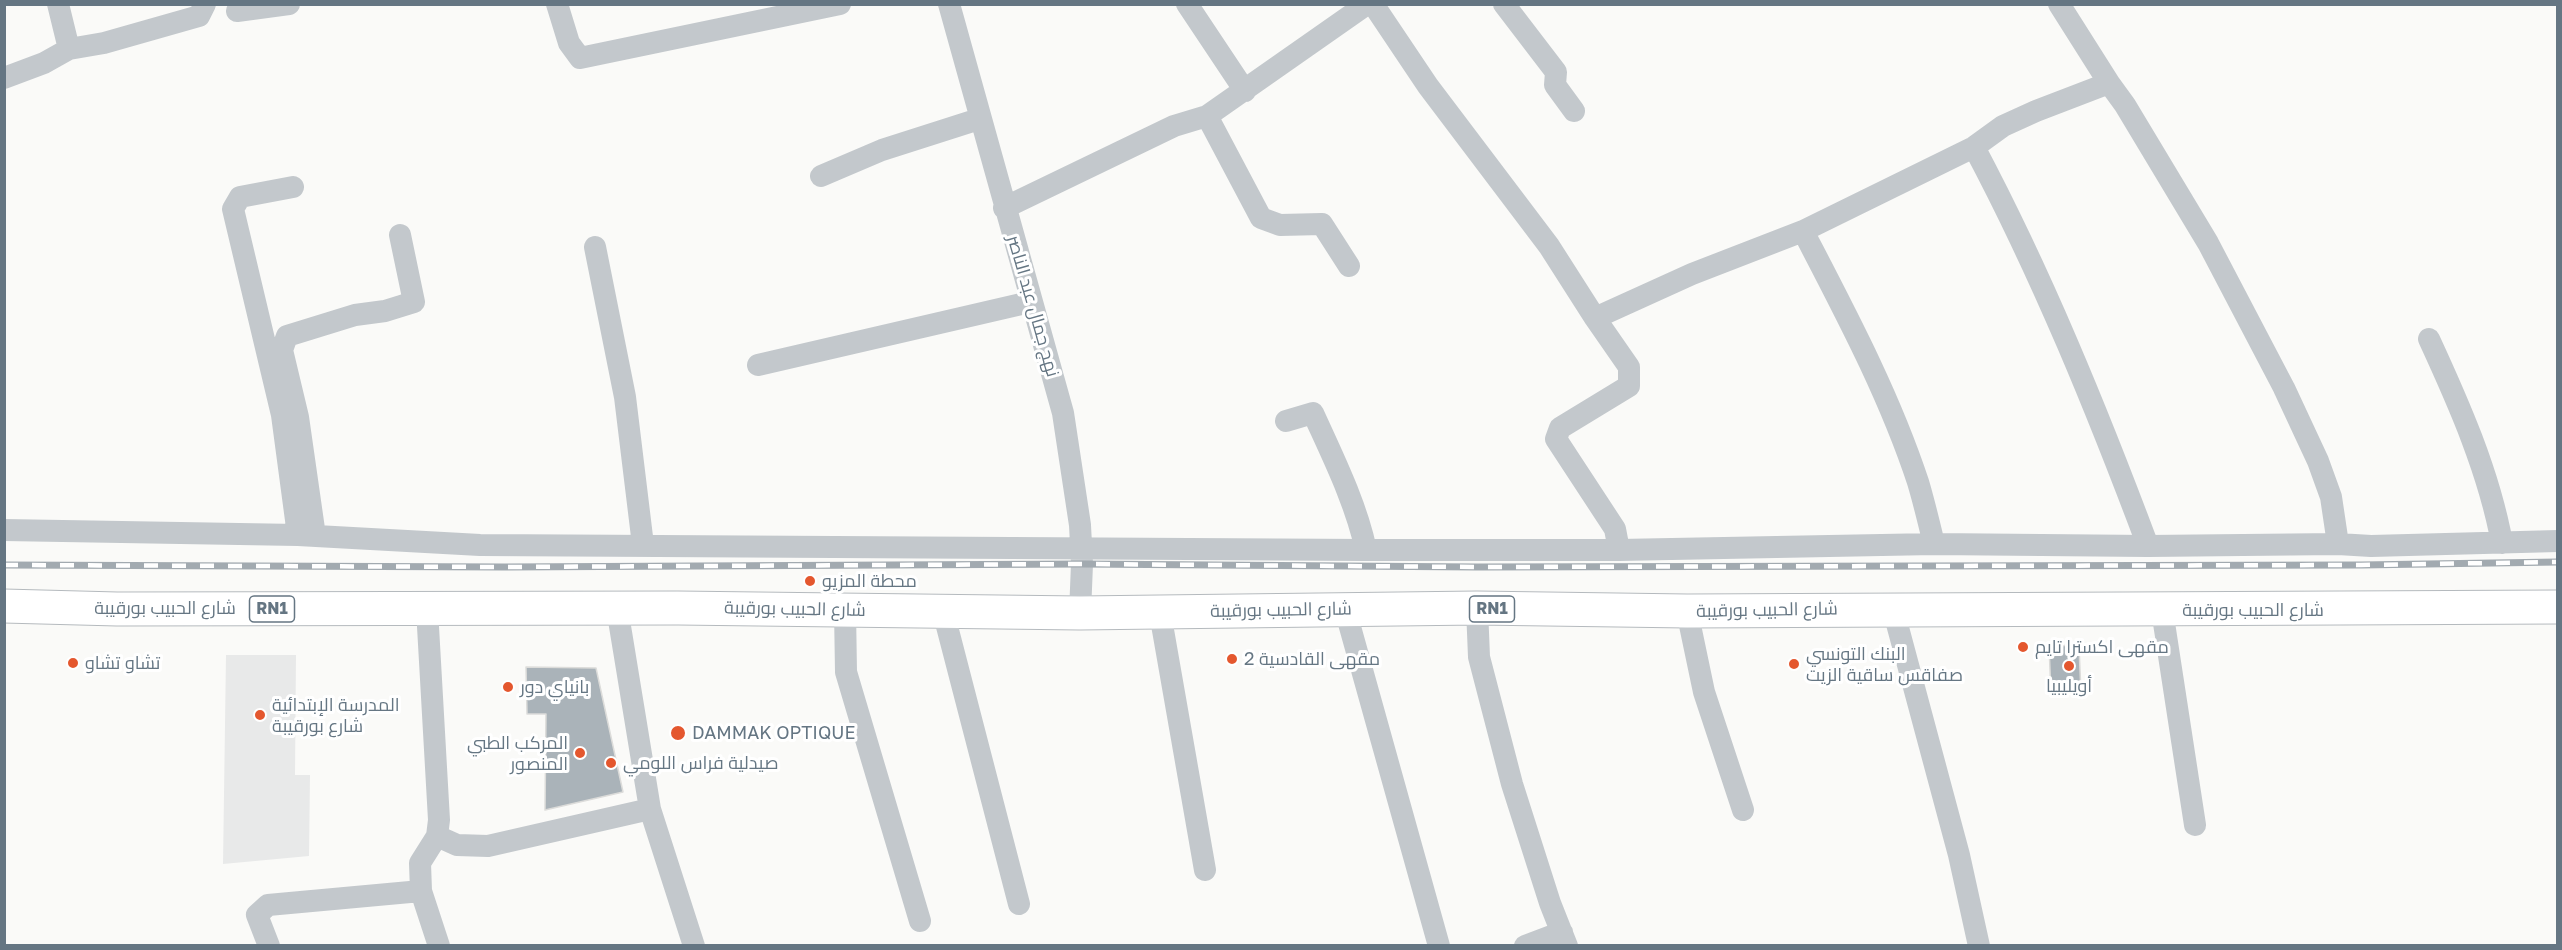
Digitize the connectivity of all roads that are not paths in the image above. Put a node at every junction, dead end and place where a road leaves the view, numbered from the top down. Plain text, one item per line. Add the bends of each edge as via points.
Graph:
1 (58, 4) edge
2 (205, 4) edge
3 (289, 4) edge
4 (557, 4) edge
5 (840, 4) edge
6 (949, 4) edge
7 (1186, 4) edge
8 (1367, 4) edge
9 (1373, 4) edge
10 (1504, 4) edge
11 (2060, 4) edge
12 (237, 11) dead end
13 (69, 49) junction
14 (4, 78) edge
15 (2109, 83) junction
16 (1245, 91) junction
17 (1574, 111) dead end
18 (1207, 116) junction
19 (980, 119) junction
20 (1974, 147) junction
21 (821, 176) dead end
22 (292, 186) dead end
23 (1004, 208) junction
24 (1803, 231) junction
25 (400, 235) dead end
26 (596, 247) dead end
27 (1349, 266) dead end
28 (1030, 302) junction
29 (1595, 318) junction
30 (2429, 339) dead end
31 (758, 365) dead end
32 (1286, 421) dead end
33 (4, 530) edge
34 (307, 535) junction
35 (2558, 541) edge
36 (2502, 543) junction
37 (1934, 544) junction
38 (2338, 544) junction
39 (644, 545) junction
40 (2148, 546) junction
41 (1082, 549) junction
42 (1366, 550) junction
43 (1619, 550) junction
44 (4, 606) edge
45 (617, 608) junction
46 (1477, 608) junction
47 (2558, 608) edge
48 (427, 609) junction
49 (1345, 609) junction
50 (1893, 609) junction
51 (845, 610) junction
52 (2162, 610) junction
53 (943, 611) junction
54 (1687, 611) junction
55 (1160, 613) junction
56 (1080, 614) junction
57 (650, 809) junction
58 (1743, 810) dead end
59 (2195, 825) dead end
60 (437, 836) junction
61 (1205, 870) dead end
62 (420, 891) junction
63 (1019, 904) dead end
64 (920, 921) dead end
65 (1564, 939) edge
66 (269, 945) edge
67 (439, 945) edge
68 (694, 945) edge
69 (1439, 945) edge
70 (1525, 945) edge
71 (1979, 945) edge

1 - 13 street
2 - 13 street via 199,16
3 - 12 street
4 - 5 street via 569,43 580,58
6 - 19 street, نهج جمال عبد الناصر
7 - 16 street
8 - 16 street
9 - 29 street via 1454,121 1549,246
10 - 17 street via 1556,72 1555,85
11 - 15 street
13 - 14 street
15 - 20 street via 2025,116
15 - 38 street via 2208,243 2284,388 2331,497
16 - 18 street
18 - 23 street via 1174,126
18 - 27 street via 1261,218 1280,225 1322,224
19 - 21 street via 882,150
19 - 23 street, نهج جمال عبد الناصر
20 - 24 street
20 - 40 street via 2029,257 2113,452
22 - 34 street via 240,197 233,208
23 - 28 street, نهج جمال عبد الناصر
24 - 29 street via 1692,274
24 - 37 street via 1897,426
25 - 34 street via 414,302 287,336 282,350 300,426
26 - 39 street via 625,397
28 - 31 street
28 - 41 street, نهج جمال عبد الناصر via 1063,413
29 - 43 street via 1629,367 1629,386 1560,428 1557,440 1615,529
30 - 36 street via 2454,393 2495,506
32 - 42 street via 1313,413 1338,469
33 - 34 street
34 - 39 street via 480,545
35 - 36 street
36 - 38 street
37 - 40 street
37 - 43 street
38 - 40 street
39 - 41 street
41 - 42 street
41 - 56 street, نهج جمال عبد الناصر
42 - 43 street
44 - 48 main road, شارع الحبيب بورقيبة / RN1
45 - 48 main road, شارع الحبيب بورقيبة / RN1
45 - 51 main road, شارع الحبيب بورقيبة / RN1
45 - 57 street
46 - 49 main road, شارع الحبيب بورقيبة / RN1
46 - 54 main road, شارع الحبيب بورقيبة / RN1
46 - 65 street via 1479,657 1512,784
47 - 52 main road, شارع الحبيب بورقيبة / RN1
48 - 60 street
49 - 55 main road, شارع الحبيب بورقيبة / RN1
49 - 69 street
50 - 52 main road, شارع الحبيب بورقيبة / RN1
50 - 54 main road, شارع الحبيب بورقيبة / RN1
50 - 71 street
51 - 53 main road, شارع الحبيب بورقيبة / RN1
51 - 64 street via 846,672
52 - 59 street
53 - 56 main road, شارع الحبيب بورقيبة / RN1
53 - 63 street
54 - 58 street via 1704,692
55 - 56 main road, شارع الحبيب بورقيبة / RN1
55 - 61 street
57 - 60 street via 488,846 457,845
57 - 68 street
60 - 62 street via 420,863
62 - 66 street via 268,905 257,915
62 - 67 street
65 - 70 street

